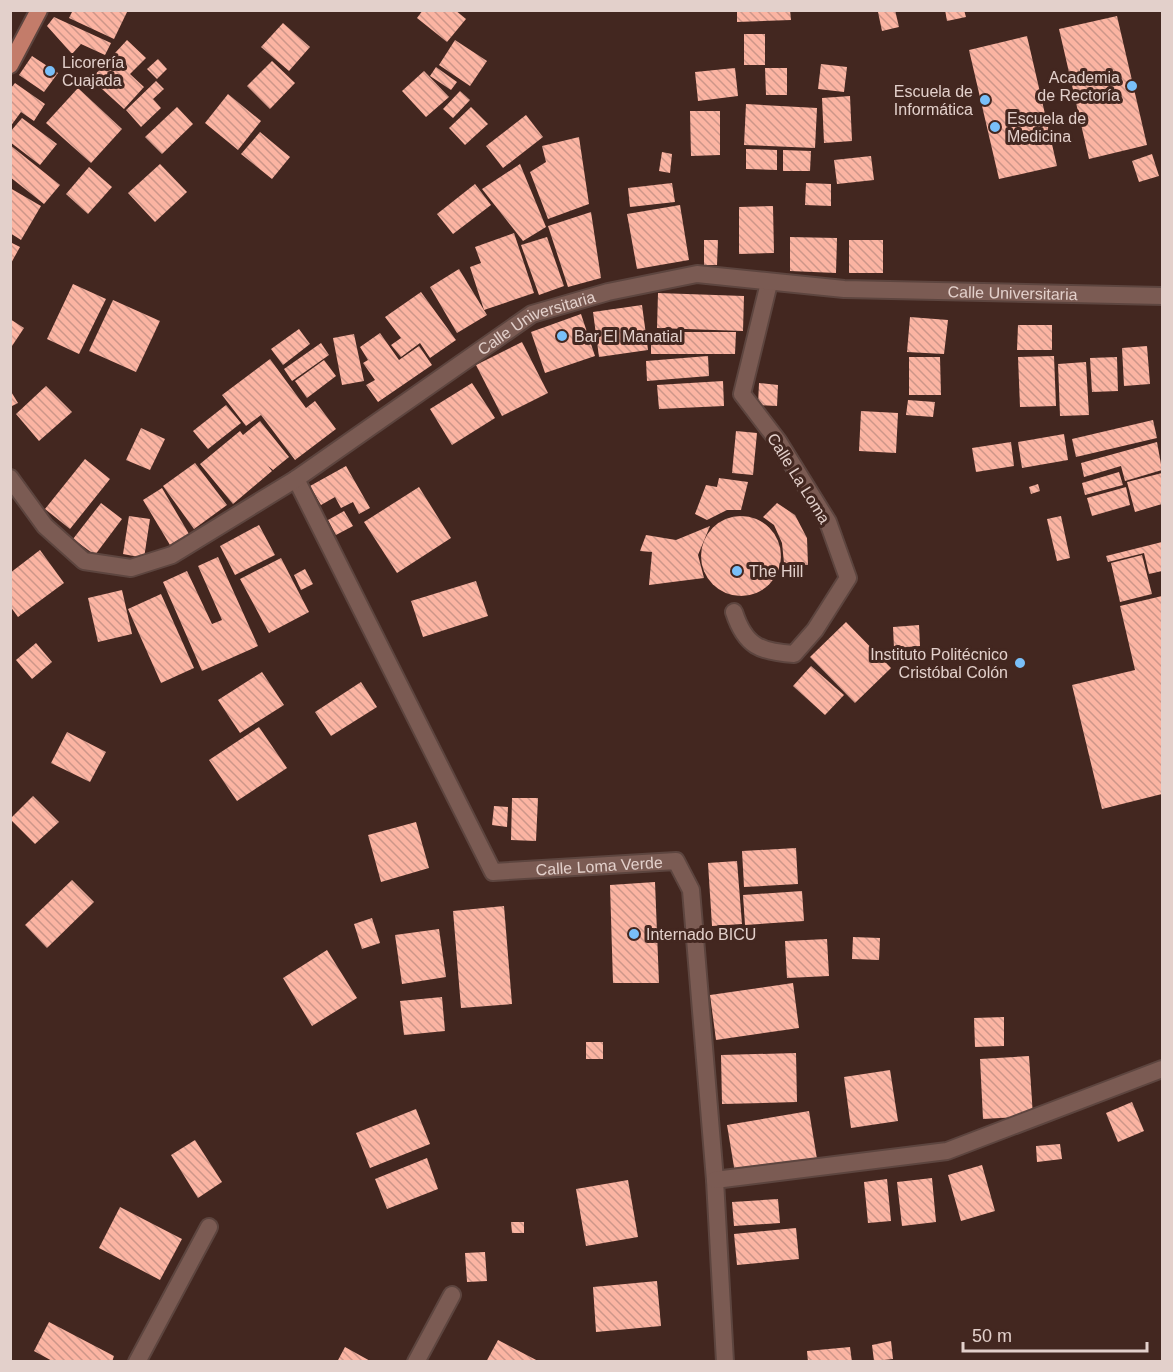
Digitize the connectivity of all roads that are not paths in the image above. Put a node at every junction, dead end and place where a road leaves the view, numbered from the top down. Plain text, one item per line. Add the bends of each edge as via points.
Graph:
1 (39, 10) edge
2 (10, 65) edge
3 (769, 283) junction
4 (1162, 296) edge
5 (10, 478) edge
6 (296, 479) junction
7 (734, 612) dead end
8 (1162, 1069) edge
9 (715, 1180) junction
10 (208, 1227) dead end
11 (452, 1295) dead end
12 (137, 1362) edge
13 (416, 1362) edge
14 (725, 1362) edge

1 - 2 highway
3 - 4 street, Calle Universitaria via 844,289
3 - 6 street, Calle Universitaria via 697,274 608,292 532,314
3 - 7 street, Calle La Loma via 742,394 778,441 828,522 848,578 815,630 794,654 766,652 740,631
5 - 6 street, Calle Universitaria via 45,526 84,561 131,568 172,555
6 - 9 street, Calle Loma Verde via 493,872 676,861 691,890
8 - 9 street via 947,1151
9 - 14 street, Calle Loma Verde
10 - 12 street
11 - 13 street

